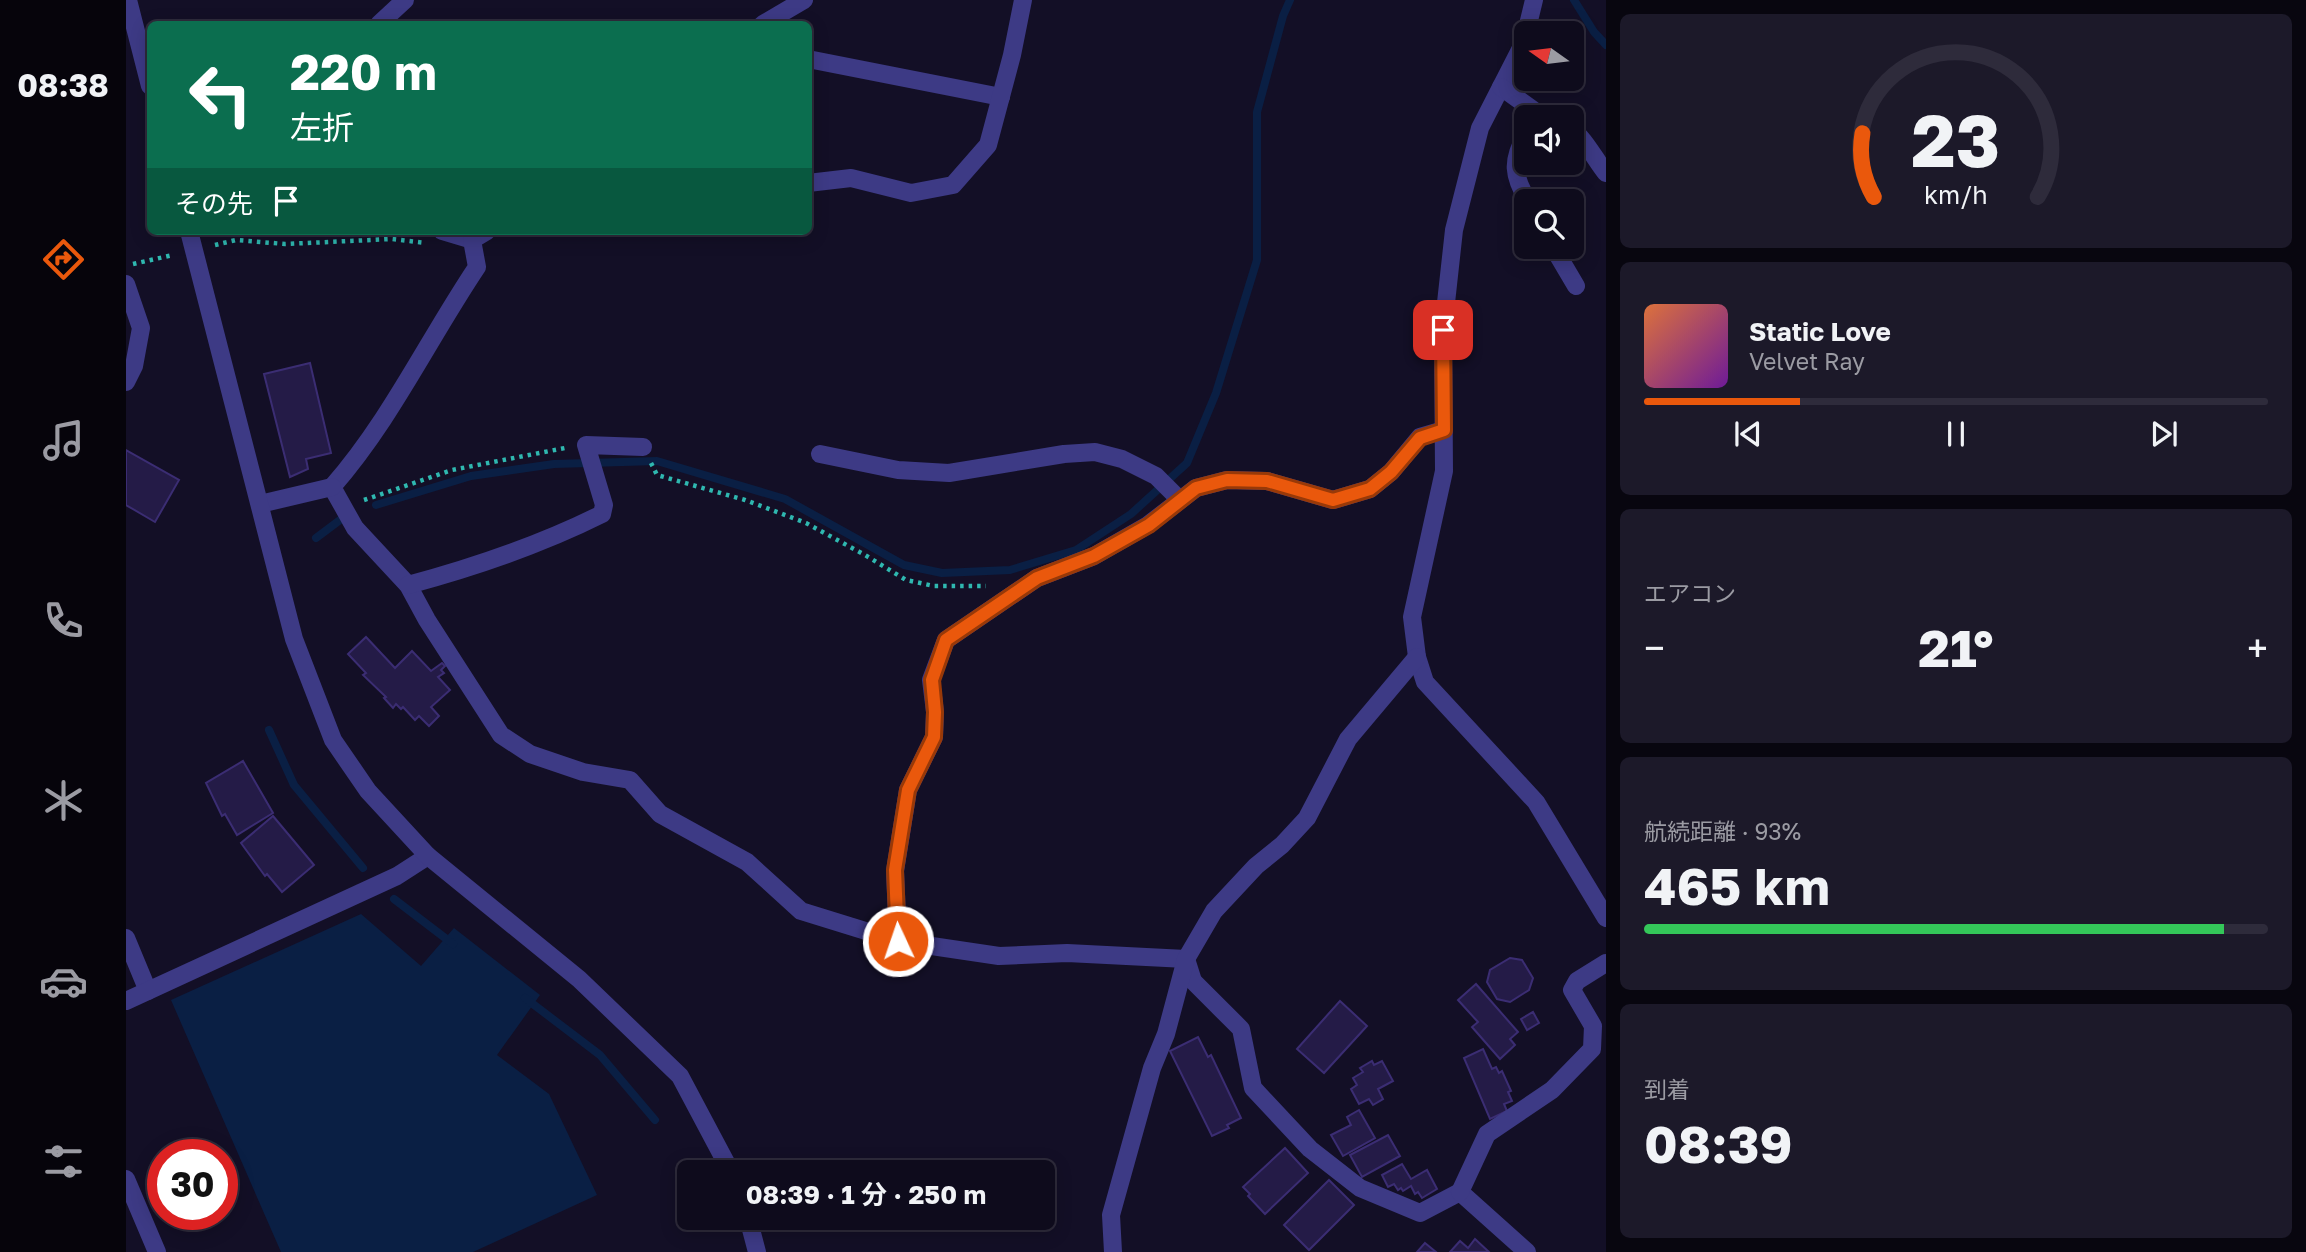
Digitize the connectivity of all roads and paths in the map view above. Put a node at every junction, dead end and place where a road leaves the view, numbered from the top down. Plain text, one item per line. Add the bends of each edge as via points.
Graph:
1 (128, 0) edge
2 (405, 0) edge
3 (804, 0) edge
4 (1023, 0) edge
5 (1534, 0) edge
6 (382, 21) edge
7 (767, 21) edge
8 (1529, 21) edge
9 (1514, 59) edge
10 (812, 60) edge
11 (147, 74) edge
12 (1501, 87) junction
13 (1001, 97) junction
14 (1525, 105) edge
15 (1584, 144) edge
16 (1606, 173) edge
17 (812, 183) edge
18 (190, 235) edge
19 (480, 236) edge
20 (438, 237) edge
21 (285, 244) dead end
22 (1560, 259) edge
23 (126, 284) edge
24 (1576, 286) dead end
25 (126, 382) edge
26 (1444, 430) junction
27 (586, 444) junction
28 (643, 447) dead end
29 (820, 454) dead end
30 (657, 475) dead end
31 (332, 487) junction
32 (1180, 500) junction
33 (260, 504) junction
34 (344, 508) junction
35 (408, 584) junction
36 (1026, 586) junction
37 (1417, 657) junction
38 (428, 856) junction
39 (1606, 918) edge
40 (126, 937) edge
41 (898, 941) junction
42 (1186, 960) junction
43 (1606, 963) edge
44 (148, 991) junction
45 (126, 1001) edge
46 (725, 1160) edge
47 (126, 1179) edge
48 (1460, 1192) junction
49 (751, 1230) edge
50 (157, 1252) edge
51 (757, 1252) edge
52 (1113, 1252) edge
53 (1527, 1252) edge

1 - 11 street
2 - 6 street
3 - 7 street
4 - 13 street
5 - 8 street
9 - 12 street
10 - 13 street
12 - 14 street
12 - 26 street via 1480,128 1454,230 1443,330
13 - 17 street via 988,145 953,185 911,193 851,178
15 - 16 street
18 - 33 street
19 - 20 street
19 - 31 street via 477,267 355,461
20 - 21 path
22 - 24 street
23 - 25 street via 141,328
26 - 32 street via 1420,438 1370,489 1333,500 1267,481 1227,480 1196,488
26 - 37 street via 1444,471 1412,618
27 - 28 street
27 - 34 path via 452,470
27 - 35 street via 604,505 602,514 472,568
29 - 32 street via 898,470 949,473 1096,452 1156,476
30 - 36 path via 806,523 906,580 934,586
31 - 33 street
31 - 34 street
32 - 36 street via 1149,525 1094,556
33 - 38 street via 294,639 333,740 368,791
34 - 35 street via 355,527
35 - 41 street via 501,735 530,754 583,772 630,780 660,814 747,862 801,911
36 - 41 street via 946,640 932,680 934,737 908,790 895,870
37 - 39 street via 1425,682 1536,802
37 - 42 street via 1348,739 1307,818 1214,911
38 - 44 street via 397,876
38 - 46 street via 579,979 680,1076
40 - 44 street
41 - 42 street via 999,956 1067,953
42 - 48 street via 1194,981 1241,1029 1253,1088 1310,1149 1360,1188 1420,1213
42 - 52 street via 1111,1215
43 - 48 street via 1577,981 1572,990 1593,1026 1592,1049 1552,1090 1487,1135
44 - 45 street
47 - 50 street
48 - 53 street
49 - 51 street

